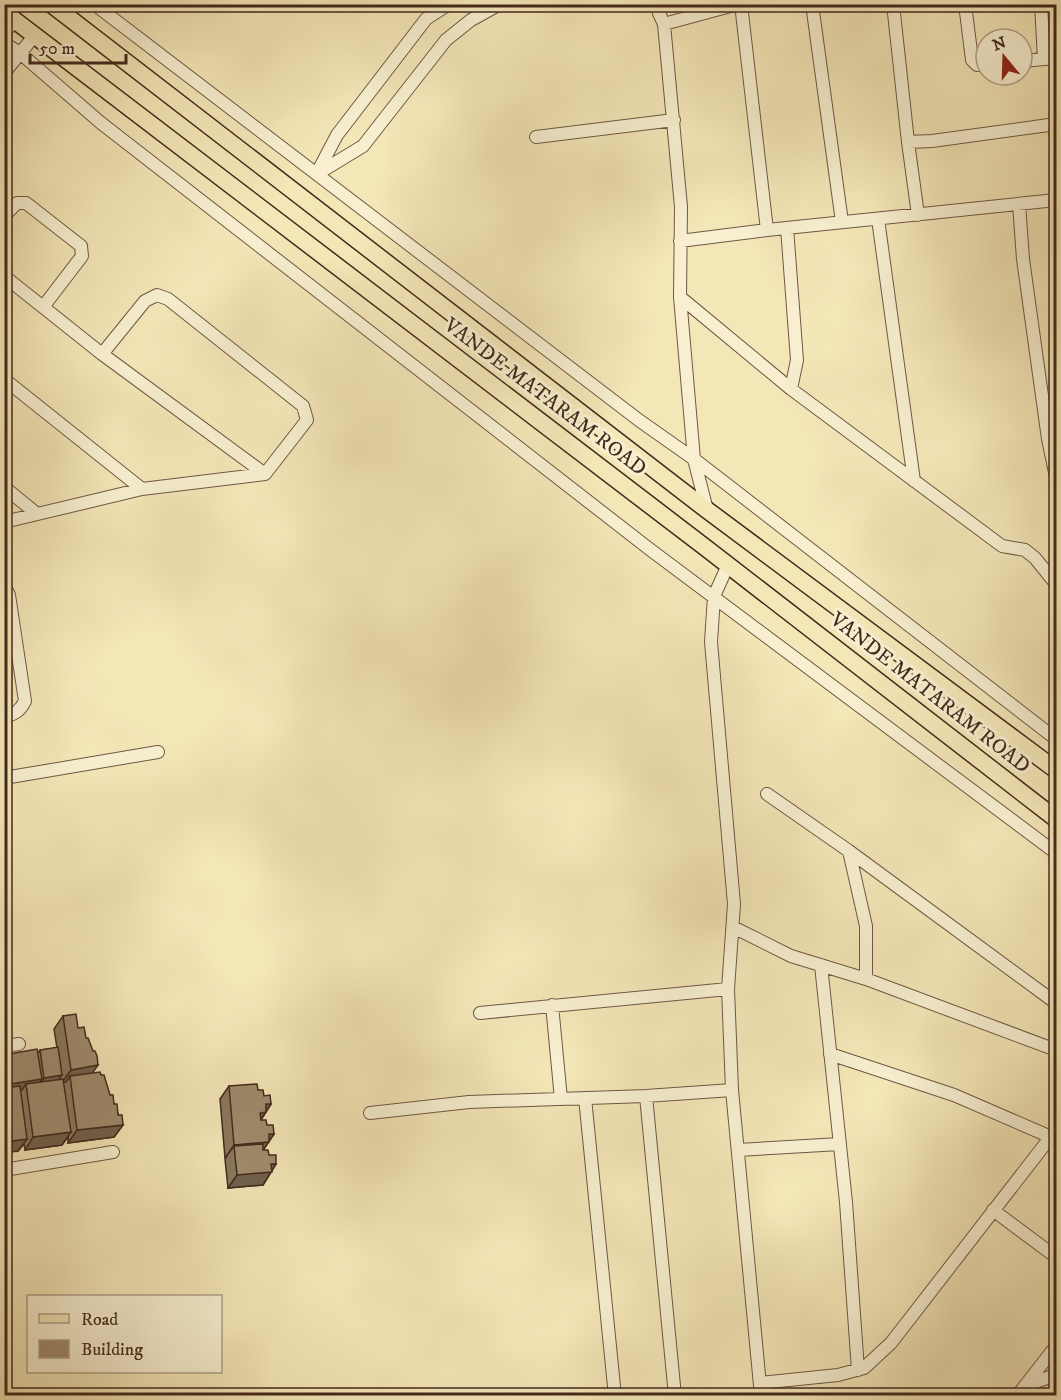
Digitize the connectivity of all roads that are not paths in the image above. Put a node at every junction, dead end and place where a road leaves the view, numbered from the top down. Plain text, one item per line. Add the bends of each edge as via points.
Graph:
1 (51, 4) edge
2 (94, 4) edge
3 (449, 4) edge
4 (500, 4) edge
5 (658, 4) edge
6 (739, 4) edge
7 (812, 4) edge
8 (893, 4) edge
9 (965, 4) edge
10 (1041, 4) edge
11 (8, 22) edge
12 (664, 24) junction
13 (35, 35) junction
14 (4, 43) edge
15 (20, 53) junction
16 (1050, 59) edge
17 (1034, 60) edge
18 (974, 62) edge
19 (4, 73) edge
20 (674, 120) junction
21 (1056, 124) edge
22 (536, 137) dead end
23 (908, 142) junction
24 (316, 174) junction
25 (1056, 200) edge
26 (1019, 204) junction
27 (918, 214) junction
28 (4, 216) edge
29 (878, 219) junction
30 (842, 222) junction
31 (787, 228) junction
32 (768, 230) junction
33 (680, 241) junction
34 (4, 276) edge
35 (680, 297) junction
36 (44, 307) junction
37 (102, 354) junction
38 (4, 379) edge
39 (791, 389) junction
40 (694, 459) junction
41 (265, 474) junction
42 (1056, 477) edge
43 (914, 481) junction
44 (4, 487) edge
45 (142, 489) junction
46 (707, 510) junction
47 (37, 514) junction
48 (4, 522) edge
49 (728, 565) junction
50 (1056, 584) edge
51 (4, 585) edge
52 (714, 596) junction
53 (4, 717) edge
54 (1056, 739) edge
55 (158, 752) dead end
56 (1056, 770) edge
57 (4, 778) edge
58 (767, 794) dead end
59 (1056, 819) edge
60 (849, 851) junction
61 (1056, 853) edge
62 (733, 927) junction
63 (821, 965) junction
64 (866, 979) junction
65 (728, 989) junction
66 (1056, 1003) edge
67 (552, 1005) junction
68 (480, 1013) dead end
69 (19, 1044) dead end
70 (4, 1046) edge
71 (1056, 1050) edge
72 (830, 1054) junction
73 (732, 1090) junction
74 (646, 1096) junction
75 (585, 1098) junction
76 (561, 1099) junction
77 (370, 1113) dead end
78 (1054, 1133) edge
79 (840, 1144) junction
80 (738, 1150) junction
81 (113, 1152) dead end
82 (4, 1170) edge
83 (993, 1210) junction
84 (1056, 1257) edge
85 (1056, 1346) edge
86 (858, 1370) junction
87 (1056, 1375) edge
88 (761, 1389) edge
89 (1021, 1390) edge
90 (615, 1395) edge
91 (675, 1395) edge

1 - 46 main road, VANDE MATARAM ROAD
2 - 24 street
3 - 24 street via 426,19 337,135
4 - 24 street via 446,40 363,146
5 - 12 street
6 - 12 street
6 - 32 street
7 - 30 street
8 - 23 street
9 - 18 street
10 - 16 street
11 - 13 main road, VANDE MATARAM ROAD
12 - 20 street
13 - 15 street
13 - 49 main road, VANDE MATARAM ROAD
14 - 15 street
15 - 19 street
15 - 52 street via 101,123
16 - 17 street
20 - 22 street
20 - 33 street
21 - 23 street
23 - 27 street
24 - 40 street
25 - 26 street
26 - 27 street
26 - 42 street via 1027,293
27 - 29 street
28 - 36 street via 16,203 26,203 81,246 82,256
29 - 30 street
29 - 43 street
30 - 31 street
31 - 32 street
31 - 39 street via 797,360
32 - 33 street
33 - 35 street
34 - 36 street
35 - 39 street
35 - 40 street
36 - 37 street
37 - 41 street
37 - 41 street via 145,301 157,295 168,299 307,412 307,420
38 - 45 street
39 - 43 street
40 - 46 street
40 - 54 street
41 - 45 street
43 - 50 street via 1002,546 1025,550
44 - 47 street
45 - 47 street
46 - 56 main road, VANDE MATARAM ROAD
47 - 48 street
49 - 52 street
49 - 59 main road, VANDE MATARAM ROAD
51 - 53 street via 9,595 25,701 21,710
52 - 61 street
52 - 62 street via 711,642
55 - 57 street
58 - 60 street
60 - 64 street via 866,926
60 - 66 street
62 - 63 street via 791,956
62 - 65 street
63 - 64 street
63 - 72 street
64 - 71 street
65 - 67 street
65 - 73 street
67 - 68 street
67 - 76 street
69 - 70 street
72 - 78 street
72 - 79 street
73 - 74 street
73 - 80 street
74 - 75 street
74 - 91 street
75 - 76 street
75 - 90 street
76 - 77 street via 469,1102
78 - 83 street
79 - 80 street
79 - 86 street
80 - 88 street
81 - 82 street
83 - 84 street
83 - 86 street via 891,1343
85 - 89 street
86 - 88 street
87 - 89 street

